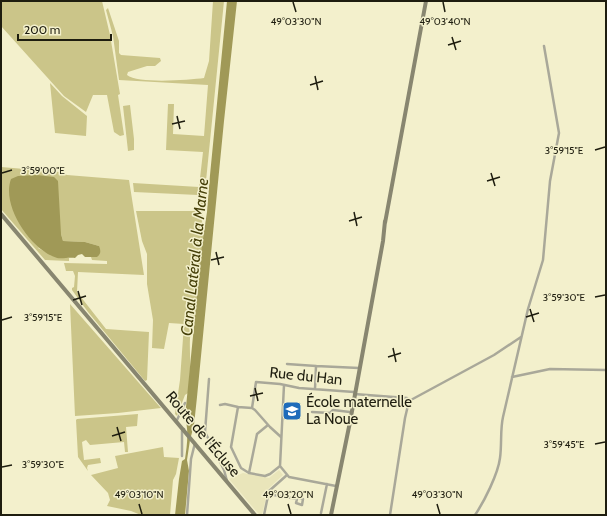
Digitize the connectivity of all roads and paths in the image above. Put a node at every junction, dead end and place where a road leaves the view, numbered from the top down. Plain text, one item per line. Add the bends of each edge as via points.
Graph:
1 (426, 1) edge
2 (544, 46) dead end
3 (1, 214) edge
4 (521, 337) junction
5 (287, 364) dead end
6 (316, 366) junction
7 (359, 368) junction
8 (606, 370) edge
9 (512, 377) junction
10 (209, 379) dead end
11 (284, 385) junction
12 (315, 389) junction
13 (354, 393) junction
14 (408, 399) junction
15 (185, 403) dead end
16 (220, 405) dead end
17 (238, 407) junction
18 (252, 408) junction
19 (312, 412) dead end
20 (350, 412) junction
21 (177, 420) junction
22 (268, 425) junction
23 (184, 429) junction
24 (281, 437) junction
25 (195, 443) junction
26 (182, 456) dead end
27 (280, 466) junction
28 (249, 473) junction
29 (287, 475) junction
30 (227, 481) junction
31 (327, 484) junction
32 (336, 486) junction
33 (268, 494) junction
34 (297, 499) dead end
35 (321, 513) dead end
36 (264, 514) edge
37 (187, 515) edge
38 (255, 515) edge
39 (331, 515) edge
40 (390, 515) edge
41 (475, 515) edge

1 - 7 main road
2 - 4 street via 560,133 550,181 543,260
3 - 21 main road, Route de l'Écluse via 147,388
4 - 9 street
4 - 14 street via 488,358
5 - 6 street
6 - 7 street
6 - 12 street
7 - 13 main road
8 - 9 street via 550,369
9 - 41 street via 501,428 499,462 484,501
10 - 30 street via 205,432
11 - 12 street, Rue du Han
11 - 18 street, Rue du Han via 256,382
11 - 24 street
12 - 13 street, Rue du Han
13 - 14 street, Rue du Han
13 - 20 main road
14 - 40 street
15 - 21 street
16 - 17 street
17 - 18 street
17 - 28 street via 231,447 241,468
18 - 22 street
19 - 20 street
20 - 32 main road
21 - 23 main road, Route de l'Écluse
22 - 24 street
22 - 28 street via 257,434
23 - 25 main road, Route de l'Écluse
23 - 26 street
24 - 27 street
25 - 30 main road, Route de l'Écluse
25 - 37 street via 191,459
27 - 28 street via 267,476
27 - 29 street
29 - 31 street
29 - 33 street via 270,489
30 - 38 main road, Route de l'Écluse
31 - 32 street
31 - 35 street
32 - 39 main road
33 - 34 street
33 - 36 street

